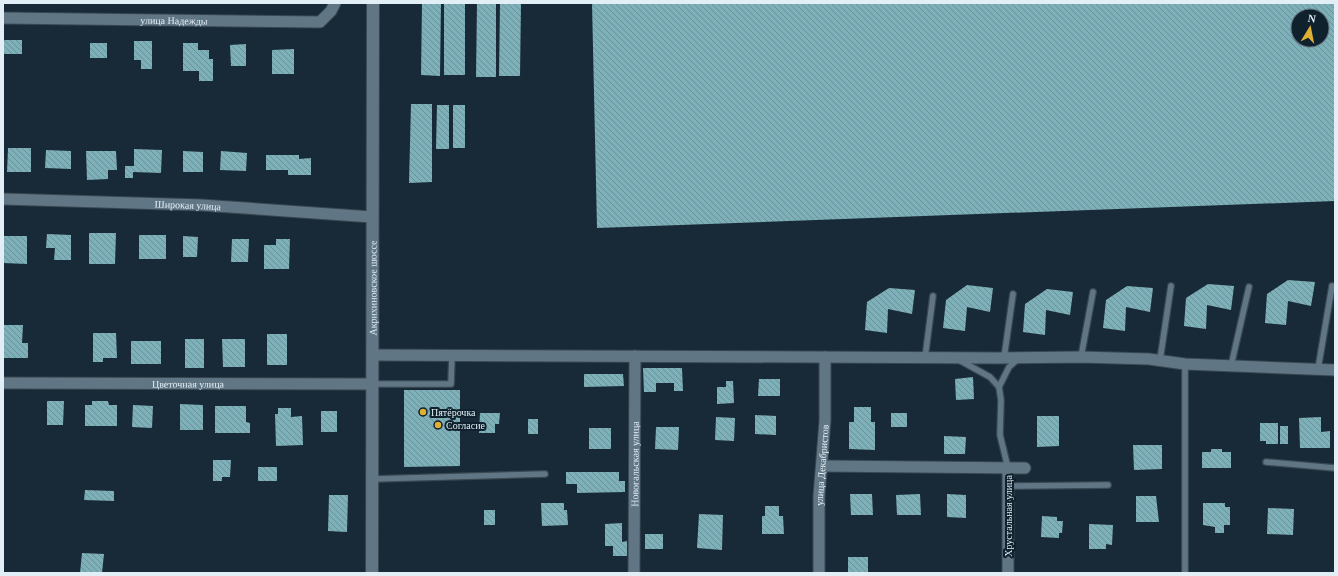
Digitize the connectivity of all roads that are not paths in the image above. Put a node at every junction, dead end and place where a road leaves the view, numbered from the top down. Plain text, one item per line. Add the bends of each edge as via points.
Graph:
1 (335, 3) edge
2 (373, 3) edge
3 (3, 18) edge
4 (3, 199) edge
5 (372, 217) junction
6 (1171, 286) dead end
7 (1332, 286) dead end
8 (1249, 287) dead end
9 (1093, 292) dead end
10 (1013, 294) dead end
11 (933, 296) dead end
12 (374, 355) junction
13 (452, 356) junction
14 (635, 356) junction
15 (1081, 357) junction
16 (825, 358) junction
17 (925, 358) junction
18 (956, 358) junction
19 (1004, 358) junction
20 (1020, 358) junction
21 (1160, 360) junction
22 (1185, 364) junction
23 (1231, 366) junction
24 (1318, 369) junction
25 (1335, 370) edge
26 (3, 383) edge
27 (373, 384) junction
28 (999, 388) junction
29 (1266, 462) dead end
30 (822, 466) junction
31 (1008, 468) junction
32 (1025, 468) dead end
33 (1335, 468) edge
34 (545, 474) dead end
35 (373, 479) junction
36 (1108, 485) dead end
37 (1008, 486) junction
38 (372, 573) edge
39 (634, 573) edge
40 (819, 573) edge
41 (1008, 573) edge
42 (1185, 573) edge

1 - 3 street, улица Надежды via 320,22
2 - 5 main road, Акрихиновское шоссе
4 - 5 street, Широкая улица via 202,205
5 - 12 main road, Акрихиновское шоссе
6 - 21 lane
7 - 24 lane
8 - 23 lane
9 - 15 lane
10 - 19 lane
11 - 17 lane
12 - 13 street
12 - 27 main road, Акрихиновское шоссе
13 - 14 street
13 - 27 lane via 451,384
14 - 16 street
14 - 39 street, Новогальская улица
15 - 20 street
15 - 21 street
16 - 17 street
16 - 30 street, улица Декабристов
17 - 18 street
18 - 19 street
18 - 28 lane via 990,376
19 - 20 street
20 - 28 lane via 1009,367
21 - 22 street
22 - 23 street
22 - 42 lane
23 - 24 street
24 - 25 street
26 - 27 street, Цветочная улица
27 - 35 main road, Акрихиновское шоссе
28 - 31 lane, Хрустальная улица via 1000,435
29 - 33 lane
30 - 31 street
30 - 40 street, улица Декабристов via 819,496
31 - 32 street
31 - 37 street, Хрустальная улица
34 - 35 lane
35 - 38 main road, Акрихиновское шоссе
36 - 37 lane
37 - 41 street, Хрустальная улица

